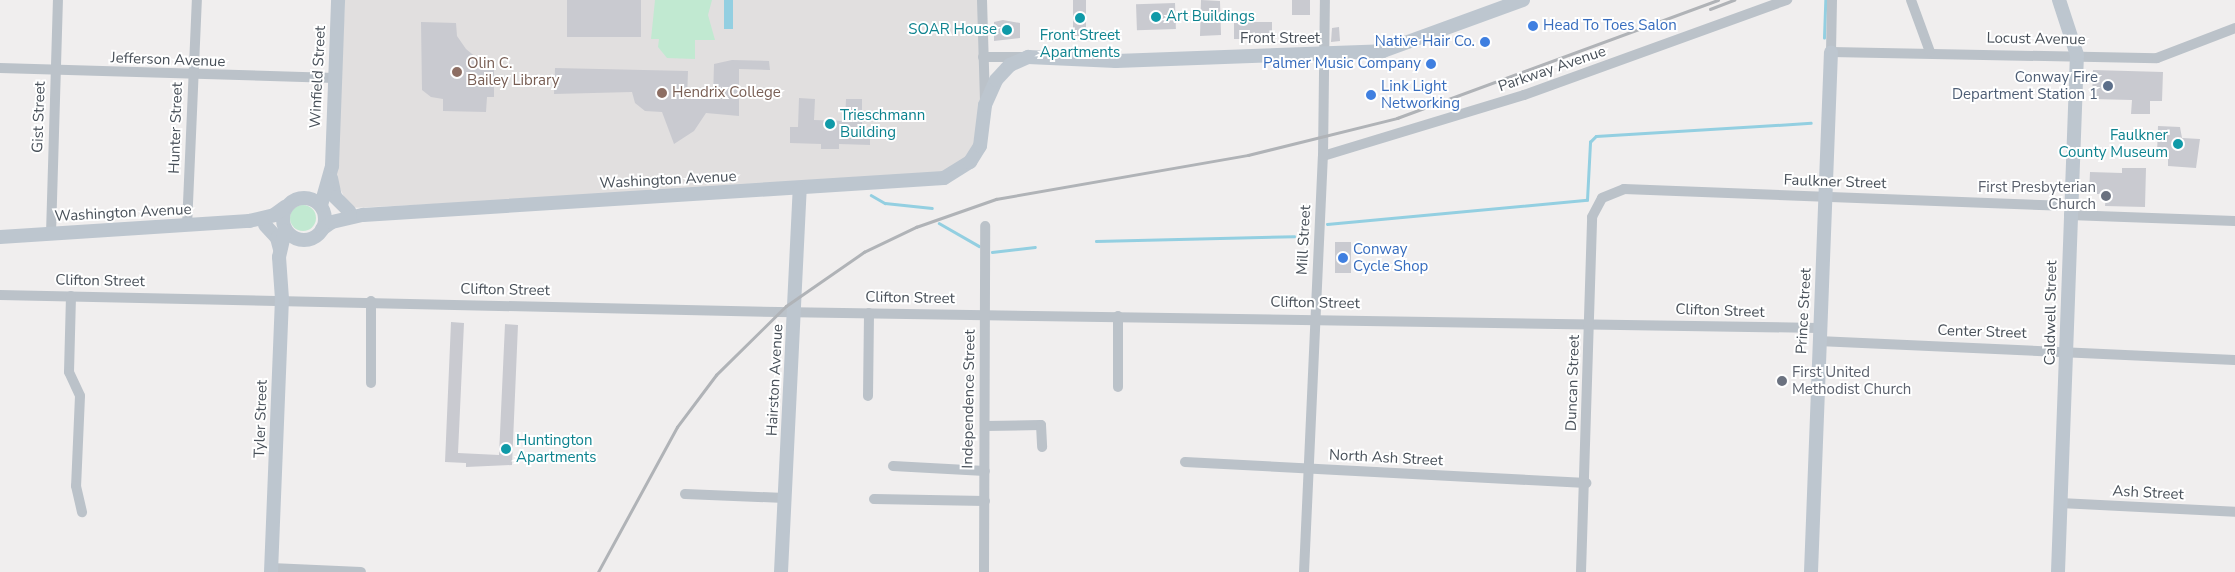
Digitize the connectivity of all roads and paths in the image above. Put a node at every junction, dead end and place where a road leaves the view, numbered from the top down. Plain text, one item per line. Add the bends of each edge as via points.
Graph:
1 (58, 0) edge
2 (197, 0) edge
3 (338, 0) edge
4 (982, 0) edge
5 (1325, 0) edge
6 (1523, 0) edge
7 (1787, 0) edge
8 (1832, 0) edge
9 (1911, 0) edge
10 (2060, 0) edge
11 (2235, 28) edge
12 (1831, 52) junction
13 (1930, 52) junction
14 (2077, 55) junction
15 (1324, 56) junction
16 (984, 57) junction
17 (1028, 57) junction
18 (0, 68) edge
19 (55, 70) junction
20 (193, 76) junction
21 (335, 78) junction
22 (985, 105) junction
23 (330, 156) junction
24 (1323, 156) junction
25 (331, 178) junction
26 (800, 189) junction
27 (1602, 198) joint
28 (1825, 198) junction
29 (304, 199) junction
30 (322, 206) junction
31 (286, 207) junction
32 (349, 210) junction
33 (2070, 211) junction
34 (364, 215) junction
35 (2235, 221) edge
36 (249, 222) junction
37 (265, 225) junction
38 (187, 226) junction
39 (985, 226) dead end
40 (284, 229) junction
41 (322, 229) junction
42 (51, 234) junction
43 (0, 237) edge
44 (305, 238) junction
45 (280, 249) junction
46 (282, 266) junction
47 (0, 295) edge
48 (71, 296) junction
49 (282, 299) junction
50 (371, 301) junction
51 (795, 312) junction
52 (870, 313) junction
53 (986, 314) junction
54 (1118, 316) junction
55 (1315, 318) junction
56 (1590, 324) junction
57 (1819, 335) junction
58 (2066, 350) junction
59 (2235, 360) edge
60 (371, 383) dead end
61 (1118, 387) dead end
62 (868, 396) dead end
63 (985, 426) junction
64 (1042, 447) dead end
65 (1185, 462) dead end
66 (893, 466) dead end
67 (1309, 470) junction
68 (985, 471) junction
69 (1586, 483) junction
70 (685, 494) dead end
71 (785, 498) junction
72 (874, 499) dead end
73 (984, 501) junction
74 (2060, 503) junction
75 (82, 512) dead end
76 (2235, 512) edge
77 (271, 570) edge
78 (361, 572) edge
79 (781, 572) edge
80 (984, 572) edge
81 (1304, 572) edge
82 (1581, 572) edge
83 (1811, 572) edge
84 (2058, 572) edge

1 - 19 street, Gist Street
2 - 20 street, Hunter Street
3 - 21 street, Winfield Street
4 - 16 street
5 - 15 street, Mill Street
6 - 15 street, Front Street via 1383,51
7 - 24 street, Parkway Avenue via 1528,94
8 - 12 street
9 - 13 street
10 - 14 street, Caldwell Street
11 - 14 street, Locust Avenue via 2157,58
12 - 13 street, Locust Avenue
12 - 28 street, Prince Street
13 - 14 street, Locust Avenue
14 - 33 street, Caldwell Street
15 - 17 street, Front Street via 1080,61
15 - 24 street, Mill Street
16 - 17 street, Front Street
16 - 22 street
17 - 22 street via 999,75
18 - 19 street, Jefferson Avenue
19 - 20 street, Jefferson Avenue
19 - 42 street, Gist Street
20 - 21 street, Jefferson Avenue
20 - 38 street, Hunter Street
21 - 23 street, Winfield Street
22 - 26 street, Washington Avenue via 985,128 970,162 944,178
23 - 25 street, Winfield Street
23 - 29 street, Winfield Street via 319,186
24 - 55 street, Mill Street
25 - 30 street, Winfield Street
25 - 32 street via 335,197
26 - 34 street, Washington Avenue
26 - 51 street, Hairston Avenue
27 - 28 street, Faulkner Street via 1624,190
27 - 56 street, Duncan Street via 1592,217
28 - 33 street, Faulkner Street
28 - 57 street, Prince Street
29 - 30 street
29 - 31 street
30 - 32 street, Washington Avenue
30 - 41 street
31 - 36 street, Washington Avenue via 274,215
31 - 40 street
32 - 34 street, Washington Avenue
33 - 35 street, Faulkner Street
33 - 58 street, Caldwell Street
34 - 41 street, Washington Avenue via 332,222
36 - 37 street, Washington Avenue
36 - 38 street, Washington Avenue
37 - 40 street, Washington Avenue
37 - 45 street via 277,238
38 - 42 street, Washington Avenue
39 - 53 street, Independence Street
40 - 44 street
40 - 45 street, Tyler Street
41 - 44 street
42 - 43 street, Washington Avenue
44 - 46 street via 290,248
45 - 46 street, Tyler Street
46 - 49 street, Tyler Street
47 - 48 street, Clifton Street
48 - 49 street, Clifton Street
48 - 75 street via 69,372 80,396 76,486
49 - 50 street, Clifton Street
49 - 77 street, Tyler Street
50 - 51 street, Clifton Street
50 - 60 street
51 - 52 street, Clifton Street
51 - 71 street, Hairston Avenue
52 - 53 street, Clifton Street
52 - 62 street
53 - 54 street, Clifton Street
53 - 63 street, Independence Street
54 - 55 street, Clifton Street
54 - 61 street
55 - 56 street, Clifton Street
55 - 67 street, Mill Street
56 - 57 street, Clifton Street
56 - 69 street, Duncan Street
57 - 58 street, Center Street
57 - 83 street, Prince Street
58 - 59 street, Center Street
58 - 74 street, Caldwell Street
63 - 64 street via 1041,425
63 - 68 street, Independence Street
65 - 67 street, North Ash Street
66 - 68 street
67 - 69 street, North Ash Street
67 - 81 street, Mill Street
68 - 73 street, Independence Street
69 - 82 street, Duncan Street
70 - 71 street
71 - 79 street, Hairston Avenue
72 - 73 street
73 - 80 street, Independence Street
74 - 76 street, Ash Street
74 - 84 street, Caldwell Street
77 - 78 street

